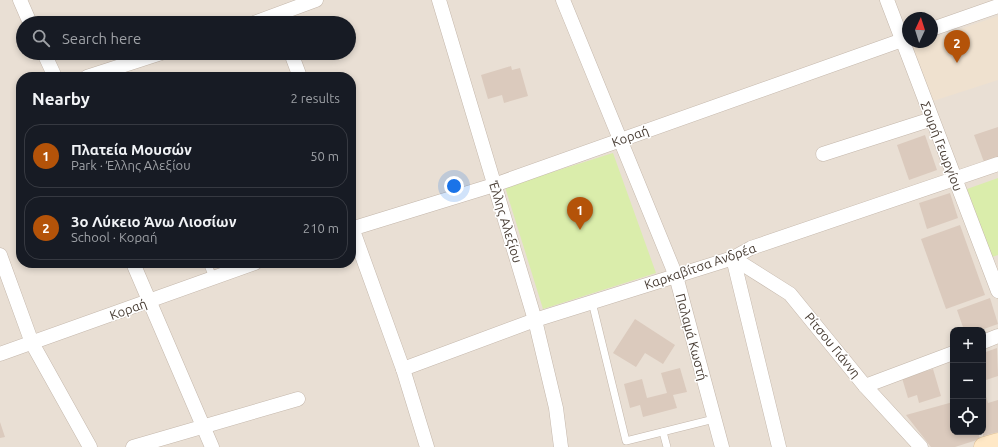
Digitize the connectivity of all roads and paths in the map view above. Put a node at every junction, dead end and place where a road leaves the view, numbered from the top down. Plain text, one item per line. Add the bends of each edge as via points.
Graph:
1 (20, 0) edge
2 (316, 0) edge
3 (439, 0) edge
4 (563, 0) edge
5 (887, 0) edge
6 (998, 6) edge
7 (27, 16) edge
8 (285, 16) edge
9 (938, 27) edge
10 (902, 32) edge
11 (902, 40) edge
12 (908, 48) edge
13 (47, 60) edge
14 (139, 60) edge
15 (294, 60) edge
16 (53, 72) edge
17 (102, 72) edge
18 (298, 72) edge
19 (932, 119) junction
20 (621, 139) junction
21 (823, 154) dead end
22 (998, 164) edge
23 (956, 179) junction
24 (494, 185) junction
25 (356, 226) edge
26 (356, 242) edge
27 (0, 255) edge
28 (733, 258) junction
29 (135, 268) edge
30 (209, 268) edge
31 (240, 268) edge
32 (676, 276) junction
33 (213, 278) junction
34 (998, 292) edge
35 (149, 301) junction
36 (592, 302) junction
37 (535, 320) junction
38 (998, 336) edge
39 (986, 341) edge
40 (32, 343) junction
41 (0, 354) edge
42 (950, 354) edge
43 (403, 369) junction
44 (864, 386) junction
45 (298, 399) dead end
46 (714, 419) junction
47 (202, 426) junction
48 (663, 432) junction
49 (998, 443) edge
50 (90, 447) edge
51 (133, 447) edge
52 (212, 447) edge
53 (427, 447) edge
54 (561, 447) edge
55 (667, 447) edge
56 (722, 447) edge
57 (780, 447) edge
58 (921, 447) edge
59 (984, 447) edge

1 - 7 street
2 - 8 street
3 - 24 street, Έλλης Αλεξίου
4 - 20 street, Παλαμά Κωστή
5 - 10 street, Σουρή Γεωργίου
6 - 9 street
11 - 20 street, Κοραή
12 - 19 street, Σουρή Γεωργίου
13 - 16 street
14 - 17 street
15 - 18 street
19 - 21 street
19 - 23 street, Σουρή Γεωργίου
20 - 24 street, Κοραή
20 - 32 street, Παλαμά Κωστή
22 - 23 street, Καρκαβίτσα Ανδρέα
23 - 28 street, Καρκαβίτσα Ανδρέα via 751,248
23 - 34 street, Σουρή Γεωργίου
24 - 25 street, Κοραή
24 - 37 street, Έλλης Αλεξίου
26 - 43 street
27 - 40 street
28 - 32 street, Καρκαβίτσα Ανδρέα
28 - 44 street, Ρίτσου Γιάννη via 790,294
28 - 57 street
29 - 35 street
30 - 33 lane
31 - 33 street, Κοραή
32 - 36 street, Καρκαβίτσα Ανδρέα
32 - 46 street, Παλαμά Κωστή
33 - 35 street, Κοραή
35 - 40 street, Κοραή
35 - 47 street
36 - 37 street, Καρκαβίτσα Ανδρέα
36 - 48 lane via 626,441
37 - 43 street, Καρκαβίτσα Ανδρέα
37 - 54 street, Έλλης Αλεξίου via 556,408
38 - 39 street
40 - 41 street, Κοραή
40 - 50 street
42 - 44 street
43 - 53 street
44 - 58 street, Ρίτσου Γιάννη
45 - 47 street
46 - 48 lane
46 - 56 street, Παλαμά Κωστή
47 - 51 street
47 - 52 street
48 - 55 lane
49 - 59 street

